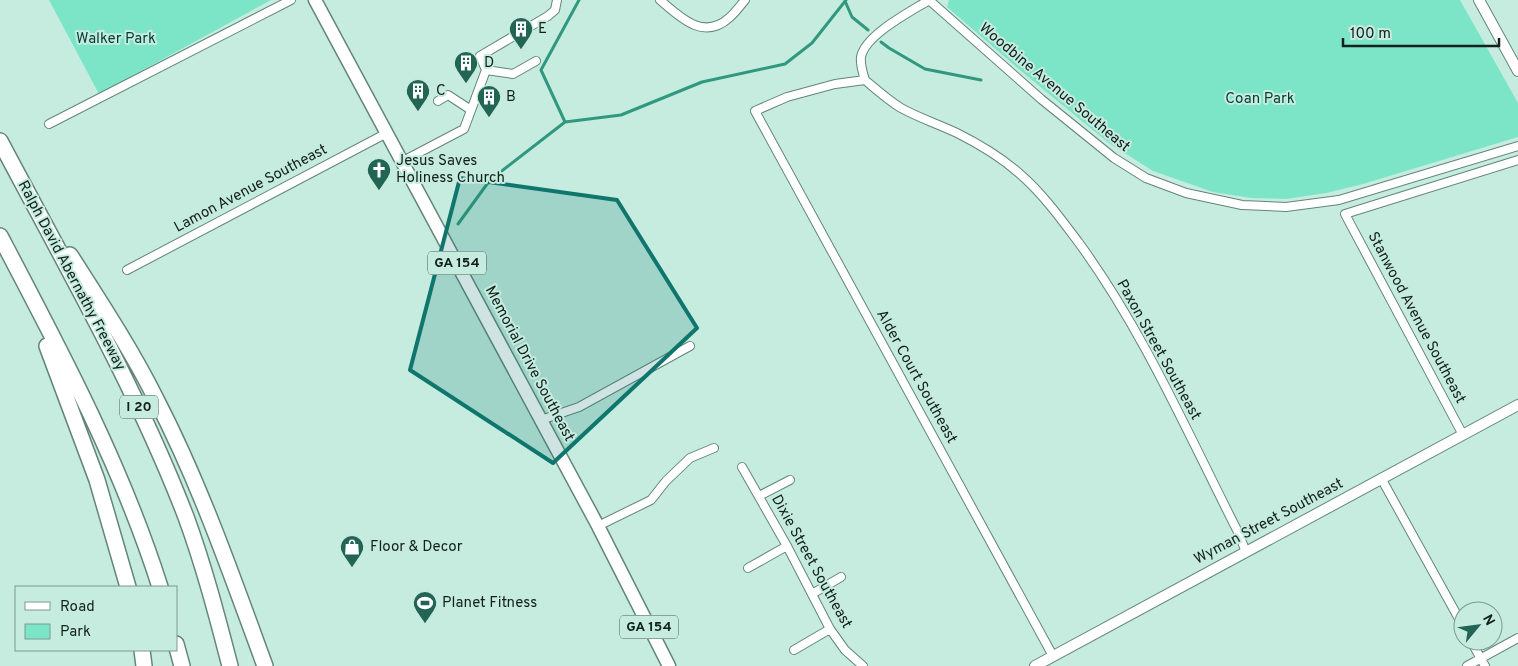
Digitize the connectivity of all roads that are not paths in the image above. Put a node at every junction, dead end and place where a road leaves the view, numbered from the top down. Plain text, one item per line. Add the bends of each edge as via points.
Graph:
1 (291, 0) edge
2 (315, 0) edge
3 (557, 0) edge
4 (660, 0) edge
5 (745, 0) edge
6 (929, 0) edge
7 (1479, 0) edge
8 (536, 61) dead end
9 (486, 70) junction
10 (1518, 71) edge
11 (865, 80) junction
12 (438, 101) dead end
13 (472, 110) junction
14 (49, 124) dead end
15 (387, 133) junction
16 (0, 141) edge
17 (1518, 146) edge
18 (1518, 160) edge
19 (403, 161) junction
20 (12, 163) junction
21 (0, 236) edge
22 (14, 263) junction
23 (127, 270) dead end
24 (690, 346) dead end
25 (1518, 405) edge
26 (541, 420) junction
27 (1463, 434) junction
28 (714, 448) dead end
29 (742, 467) dead end
30 (1381, 478) junction
31 (790, 480) dead end
32 (759, 496) junction
33 (598, 526) junction
34 (787, 546) junction
35 (1246, 552) junction
36 (748, 568) dead end
37 (841, 577) dead end
38 (128, 586) edge
39 (160, 586) edge
40 (812, 594) junction
41 (1453, 608) edge
42 (830, 629) junction
43 (1518, 638) edge
44 (794, 650) dead end
45 (142, 651) edge
46 (178, 651) edge
47 (1477, 651) edge
48 (1052, 656) junction
49 (1483, 662) edge
50 (144, 666) edge
51 (182, 666) edge
52 (230, 666) edge
53 (265, 666) edge
54 (669, 666) edge
55 (863, 666) edge
56 (1035, 666) edge
57 (1467, 666) edge

1 - 14 street
2 - 15 main road, Memorial Drive Southeast / GA 154
3 - 9 street via 555,10 548,16 480,56
4 - 5 street via 680,18 702,28 729,18
6 - 11 street via 870,40 862,52
6 - 17 street, Woodbine Avenue Southeast via 1041,99 1114,158 1146,178 1186,193 1242,206 1286,207 1319,203 1339,200
7 - 10 street
8 - 9 street via 512,74
9 - 13 street
11 - 35 street, Paxon Street Southeast via 900,107 955,132 1003,160 1041,194 1059,216 1088,255 1140,340
11 - 48 street, Alder Court Southeast via 787,97 755,110
12 - 13 street via 448,95
13 - 19 street via 464,129
15 - 19 main road, Memorial Drive Southeast / GA 154
15 - 23 street, Lamon Avenue Southeast
16 - 20 highway, Ralph David Abernathy Freeway / I 20
18 - 27 street, Stanwood Avenue Southeast via 1345,214
19 - 26 main road, Memorial Drive Southeast / GA 154
20 - 52 highway, Ralph David Abernathy Freeway / I 20 via 129,387 160,454 201,563
20 - 53 highway via 119,333 157,400 200,495
21 - 22 highway
22 - 38 highway via 97,480
22 - 39 highway via 113,462
24 - 26 street via 580,407
25 - 27 street, Wyman Street Southeast
26 - 33 main road, Memorial Drive Southeast / GA 154
27 - 30 street, Wyman Street Southeast
28 - 33 street via 690,458 651,500
29 - 32 street, Dixie Street Southeast
30 - 35 street, Wyman Street Southeast
30 - 41 street
31 - 32 street
32 - 34 street, Dixie Street Southeast
33 - 54 main road, Memorial Drive Southeast / GA 154
34 - 36 street
34 - 40 street, Dixie Street Southeast
35 - 48 street, Wyman Street Southeast
37 - 40 street
40 - 42 street, Dixie Street Southeast
42 - 44 street
42 - 55 street, Dixie Street Southeast
43 - 49 street
45 - 50 highway
46 - 51 highway
47 - 49 street
48 - 56 street, Wyman Street Southeast
49 - 57 street

